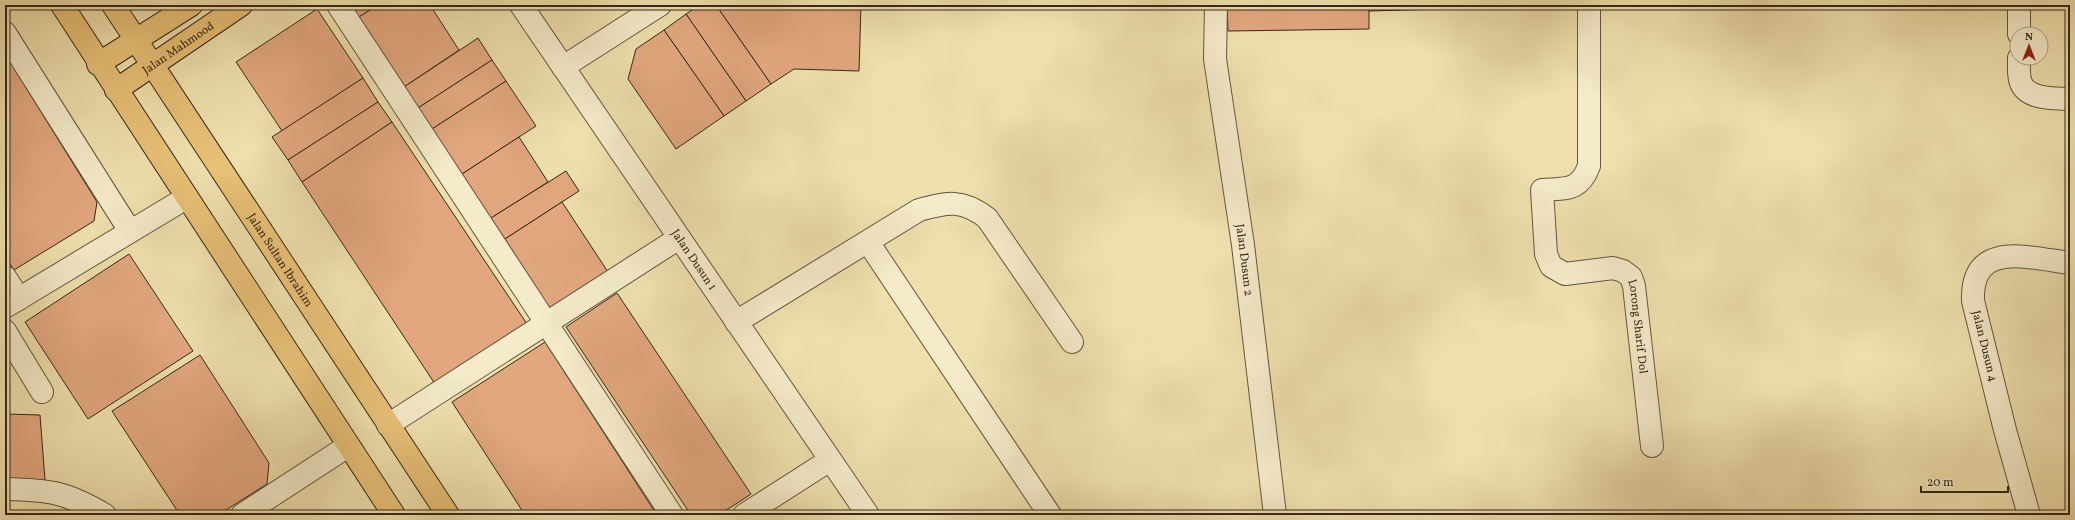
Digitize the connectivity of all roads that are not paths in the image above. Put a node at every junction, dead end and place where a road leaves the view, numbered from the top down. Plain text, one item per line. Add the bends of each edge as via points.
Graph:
1 (62, 5) edge
2 (113, 5) edge
3 (191, 5) edge
4 (241, 5) edge
5 (338, 5) edge
6 (521, 5) edge
7 (660, 5) edge
8 (1216, 5) edge
9 (1588, 5) edge
10 (2019, 5) edge
11 (2019, 26) edge
12 (5, 33) edge
13 (135, 41) junction
14 (98, 64) junction
15 (152, 66) junction
16 (2019, 66) edge
17 (563, 67) junction
18 (116, 90) junction
19 (2070, 99) edge
20 (186, 198) junction
21 (130, 232) junction
22 (679, 238) junction
23 (868, 242) junction
24 (2070, 263) edge
25 (5, 277) edge
26 (12, 303) edge
27 (736, 322) junction
28 (546, 323) junction
29 (5, 331) edge
30 (1072, 342) dead end
31 (42, 392) dead end
32 (388, 425) junction
33 (348, 446) junction
34 (1652, 446) dead end
35 (830, 460) junction
36 (5, 489) edge
37 (105, 515) edge
38 (242, 515) edge
39 (394, 515) edge
40 (448, 515) edge
41 (672, 515) edge
42 (744, 515) edge
43 (868, 515) edge
44 (1050, 515) edge
45 (1275, 515) edge
46 (2029, 515) edge

1 - 14 main road
2 - 13 main road, Jalan Sultan Ibrahim
3 - 13 main road
4 - 15 main road, Jalan Mahmood
5 - 28 street
6 - 17 street, Jalan Dusun 1
7 - 17 street
8 - 45 street, Jalan Dusun 2 via 1215,59 1243,245
9 - 34 street, Lorong Sharif Dol via 1589,166 1584,180 1571,187 1542,190 1546,254 1551,266 1565,274 1613,268 1631,277
10 - 11 street
12 - 21 street
13 - 14 main road
13 - 15 main road, Jalan Sultan Ibrahim
14 - 18 main road
15 - 18 main road, Jalan Mahmood
15 - 32 main road, Jalan Sultan Ibrahim
16 - 19 street via 2019,76 2025,90 2041,96
17 - 22 street, Jalan Dusun 1
18 - 20 main road
20 - 21 street
20 - 33 main road
21 - 26 street
22 - 27 street, Jalan Dusun 1
22 - 28 street
23 - 27 street
23 - 30 street via 919,210 936,205 973,207 987,218
23 - 44 street
24 - 46 street, Jalan Dusun 4 via 2015,257 1999,258 1986,262 1976,275 1973,287 1973,301
25 - 26 street
27 - 35 street, Jalan Dusun 1
28 - 32 street
28 - 41 street
29 - 31 street
32 - 40 main road, Jalan Sultan Ibrahim
33 - 38 street
33 - 39 main road
35 - 42 street
35 - 43 street, Jalan Dusun 1
36 - 37 street via 59,493 79,500

